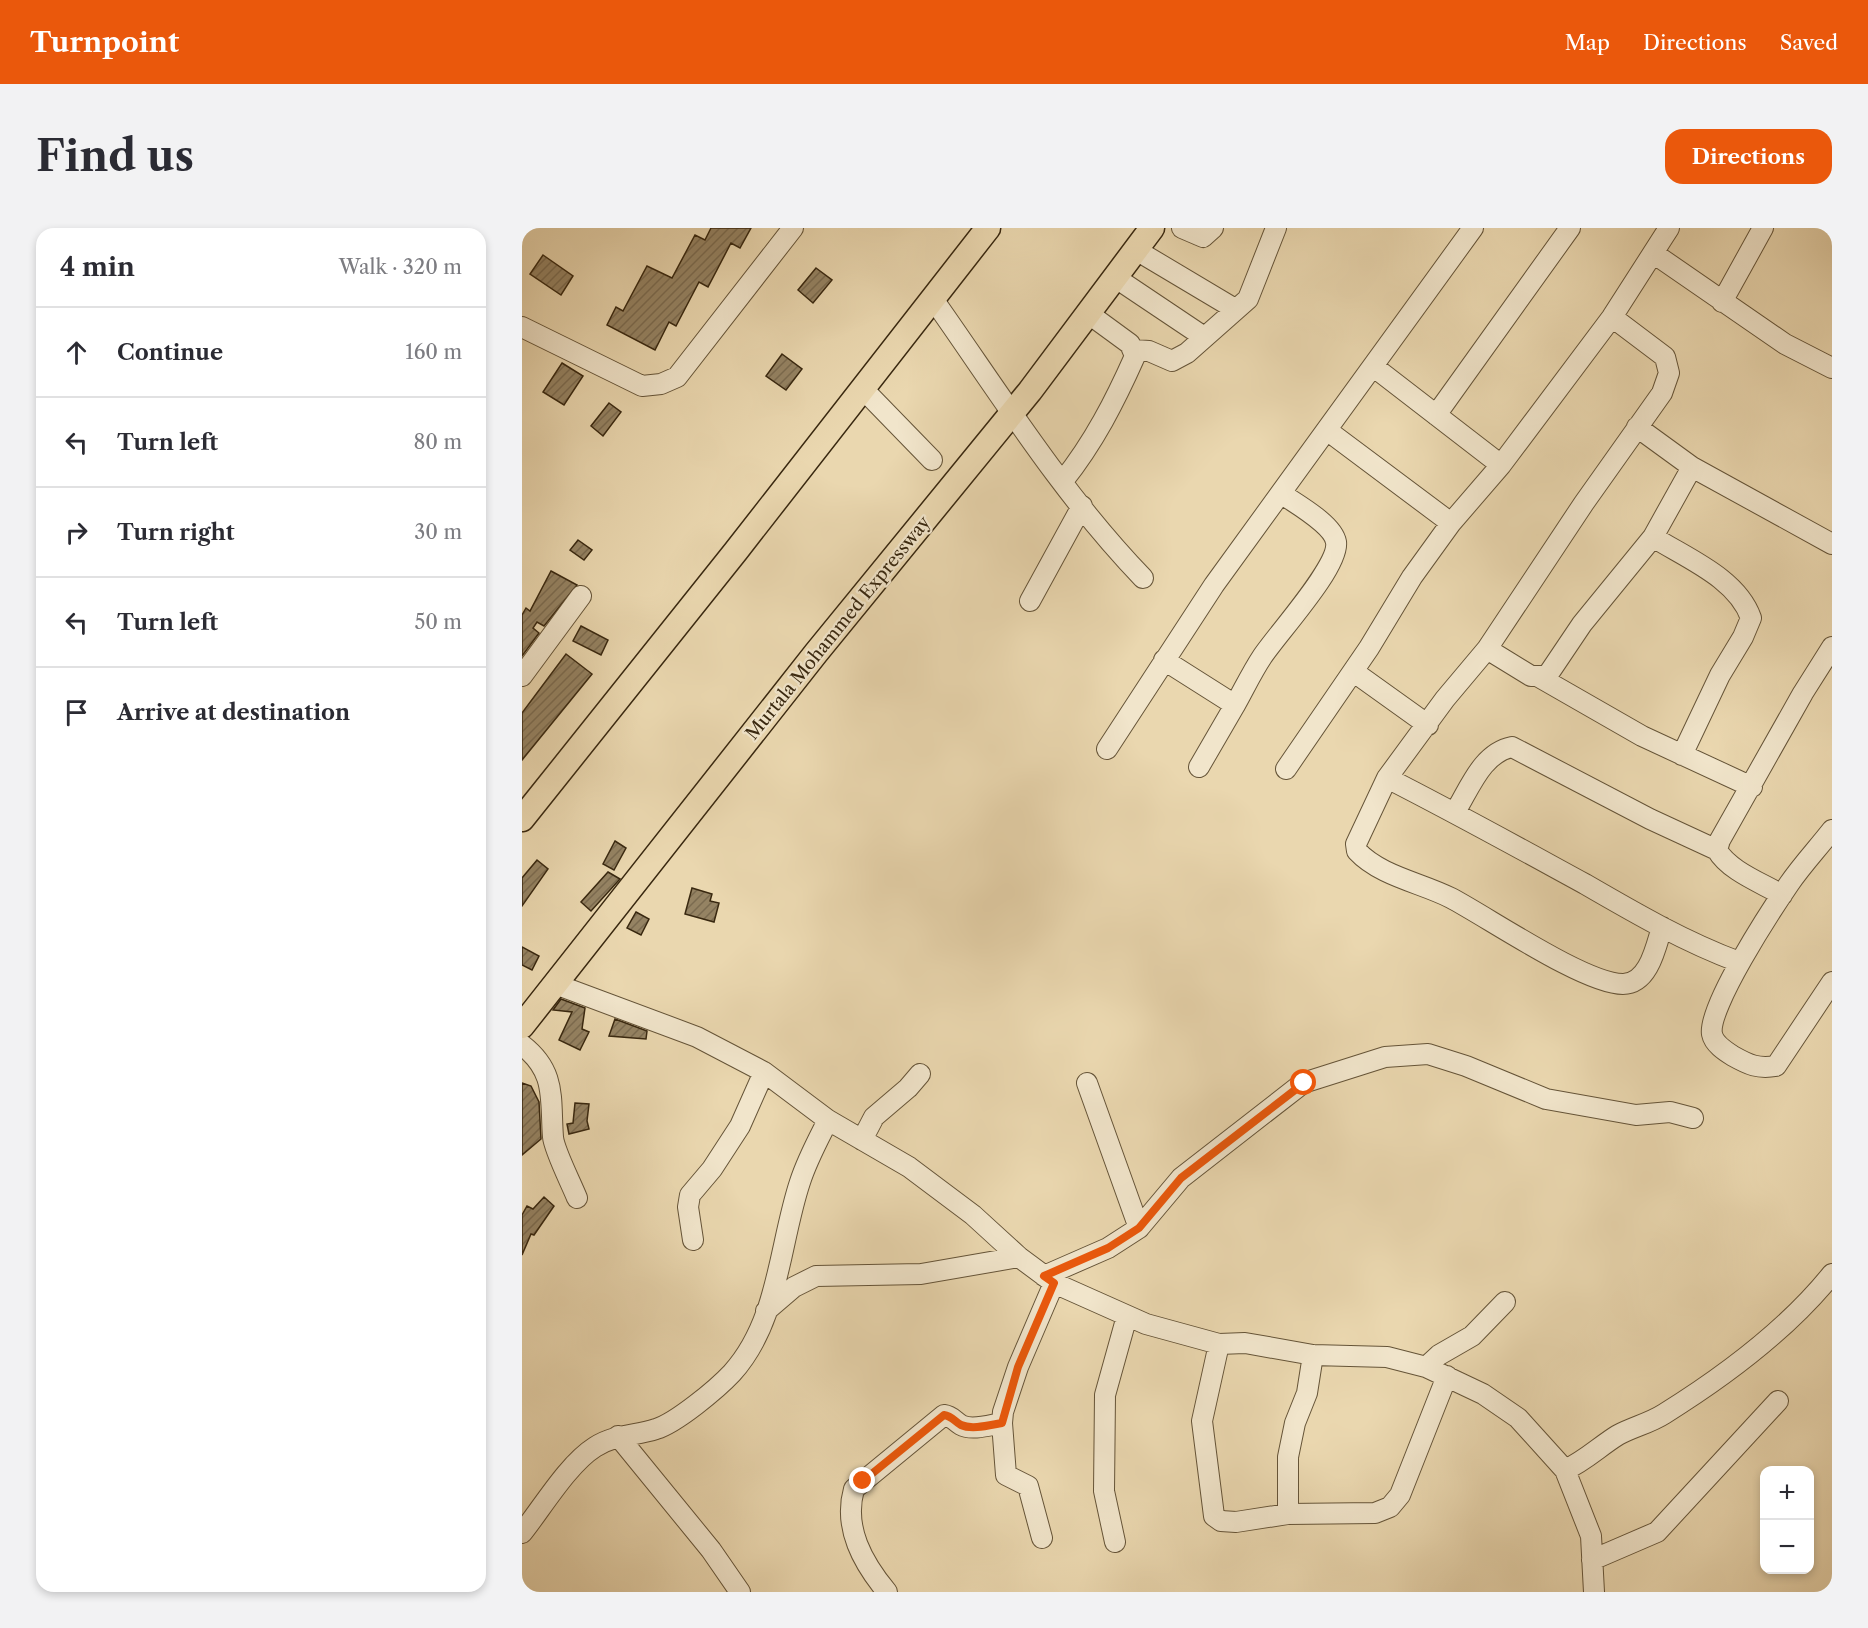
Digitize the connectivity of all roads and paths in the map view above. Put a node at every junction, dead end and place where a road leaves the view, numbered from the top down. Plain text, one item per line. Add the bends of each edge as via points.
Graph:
1 (793, 228) edge
2 (988, 228) edge
3 (1152, 228) edge
4 (1182, 228) edge
5 (1213, 228) edge
6 (1276, 228) edge
7 (1473, 228) edge
8 (1570, 228) edge
9 (1669, 228) edge
10 (1763, 228) edge
11 (1136, 250) junction
12 (1653, 253) junction
13 (1116, 278) junction
14 (933, 299) junction
15 (1722, 302) junction
16 (1235, 309) junction
17 (1089, 314) junction
18 (1612, 317) junction
19 (522, 327) edge
20 (1204, 337) junction
21 (1134, 350) junction
22 (1374, 367) junction
23 (1832, 368) edge
24 (863, 389) junction
25 (1012, 413) junction
26 (1436, 415) junction
27 (1637, 427) junction
28 (1328, 431) junction
29 (932, 460) dead end
30 (1502, 465) junction
31 (1692, 467) junction
32 (1063, 481) junction
33 (1282, 494) junction
34 (1082, 506) junction
35 (1451, 523) junction
36 (1653, 537) junction
37 (1832, 544) edge
38 (1143, 578) dead end
39 (581, 596) dead end
40 (1030, 602) dead end
41 (1832, 647) edge
42 (1487, 649) junction
43 (1164, 660) junction
44 (1354, 672) junction
45 (522, 676) edge
46 (1539, 677) junction
47 (1235, 705) junction
48 (1428, 725) junction
49 (1107, 749) dead end
50 (1682, 755) junction
51 (1199, 767) dead end
52 (1286, 769) dead end
53 (1388, 778) junction
54 (1752, 787) junction
55 (1455, 812) junction
56 (522, 819) edge
57 (1832, 830) edge
58 (1717, 850) junction
59 (1782, 895) junction
60 (1662, 927) junction
61 (1739, 962) junction
62 (1832, 982) edge
63 (555, 984) junction
64 (522, 1026) edge
65 (522, 1044) edge
66 (764, 1072) junction
67 (920, 1074) dead end
68 (1087, 1083) dead end
69 (1693, 1118) dead end
70 (828, 1119) junction
71 (862, 1140) junction
72 (577, 1198) dead end
73 (1139, 1228) junction
74 (693, 1240) dead end
75 (1019, 1257) junction
76 (1832, 1274) edge
77 (1049, 1280) junction
78 (1505, 1302) dead end
79 (766, 1311) junction
80 (1127, 1316) junction
81 (1219, 1344) junction
82 (1313, 1355) junction
83 (1426, 1367) junction
84 (1447, 1376) junction
85 (1778, 1401) dead end
86 (1002, 1423) junction
87 (618, 1436) junction
88 (1565, 1470) junction
89 (1288, 1514) junction
90 (522, 1533) edge
91 (1042, 1538) dead end
92 (1115, 1542) dead end
93 (1592, 1560) junction
94 (740, 1592) edge
95 (887, 1592) edge
96 (1594, 1592) edge

1 - 19 street via 677,377 661,384 642,387
2 - 14 main road
3 - 11 main road, Murtala Mohammed Expressway
4 - 5 street via 1203,237
6 - 16 street via 1248,299
7 - 22 street
8 - 26 street
9 - 12 street
10 - 15 street
11 - 13 main road, Murtala Mohammed Expressway
11 - 16 street
12 - 15 street
12 - 18 street
13 - 17 main road, Murtala Mohammed Expressway
13 - 20 street
14 - 24 main road
14 - 25 street
15 - 23 street via 1785,344
16 - 20 street
17 - 21 street
17 - 25 main road, Murtala Mohammed Expressway
18 - 27 street via 1665,357 1669,373 1662,393
18 - 30 street
20 - 21 street via 1188,353 1172,361 1149,351
21 - 32 street via 1135,356 1101,428
22 - 26 street
22 - 28 street
24 - 29 street
24 - 56 main road
25 - 32 street
25 - 63 main road, Murtala Mohammed Expressway via 816,653
26 - 30 street
27 - 31 street
27 - 42 street
28 - 33 street
28 - 35 street
30 - 35 street
31 - 36 street
31 - 37 street
32 - 34 street
33 - 43 street
33 - 47 street via 1329,528 1336,540 1335,554 1262,656
34 - 38 street
34 - 40 street
35 - 44 street via 1412,577
36 - 46 street via 1582,624 1547,676
36 - 50 street via 1737,593 1747,604 1751,618
39 - 45 street
41 - 54 street
42 - 46 street
42 - 48 street
43 - 47 street
43 - 49 street
44 - 48 street
44 - 52 street
46 - 50 street
47 - 51 street
48 - 53 street
50 - 54 street
53 - 55 street
53 - 60 street via 1356,844 1357,851 1372,863 1450,897 1578,969 1624,984 1640,978 1652,960
54 - 58 street
55 - 58 street via 1489,757 1512,747
55 - 60 street
57 - 59 street
58 - 59 street
59 - 61 street
60 - 61 street
61 - 62 street via 1712,1021 1712,1036 1721,1049 1758,1069 1776,1066
63 - 64 main road, Murtala Mohammed Expressway
63 - 66 street via 696,1037
65 - 72 street via 542,1064 552,1095 552,1137
66 - 70 street
66 - 74 street via 740,1126 690,1195
67 - 71 street via 874,1117
68 - 73 street
69 - 73 street via 1670,1112 1636,1115 1546,1100 1428,1054 1385,1057 1304,1083 1181,1178
70 - 71 street
70 - 79 street via 800,1182
71 - 75 street via 909,1167 973,1215
73 - 77 street
75 - 77 street
75 - 79 street via 921,1275 816,1276 794,1287
76 - 88 street via 1812,1299 1733,1367 1662,1415 1617,1436
77 - 80 street
77 - 86 street
78 - 83 street via 1472,1336
79 - 87 street via 754,1343 732,1373 694,1406 657,1429
80 - 81 street
80 - 92 street via 1105,1395 1104,1491
81 - 82 street via 1245,1343
81 - 89 street via 1202,1421 1214,1516 1236,1522
82 - 83 street via 1387,1357
82 - 89 street via 1307,1393 1295,1422 1288,1457
83 - 84 street
84 - 88 street via 1518,1418
84 - 89 street via 1400,1495 1390,1507 1375,1513
85 - 93 street via 1657,1532
86 - 91 street via 1006,1475 1028,1486
86 - 95 street via 974,1427 944,1415 854,1490 854,1538
87 - 90 street via 581,1459
87 - 94 street
88 - 93 street via 1591,1536
93 - 96 street

